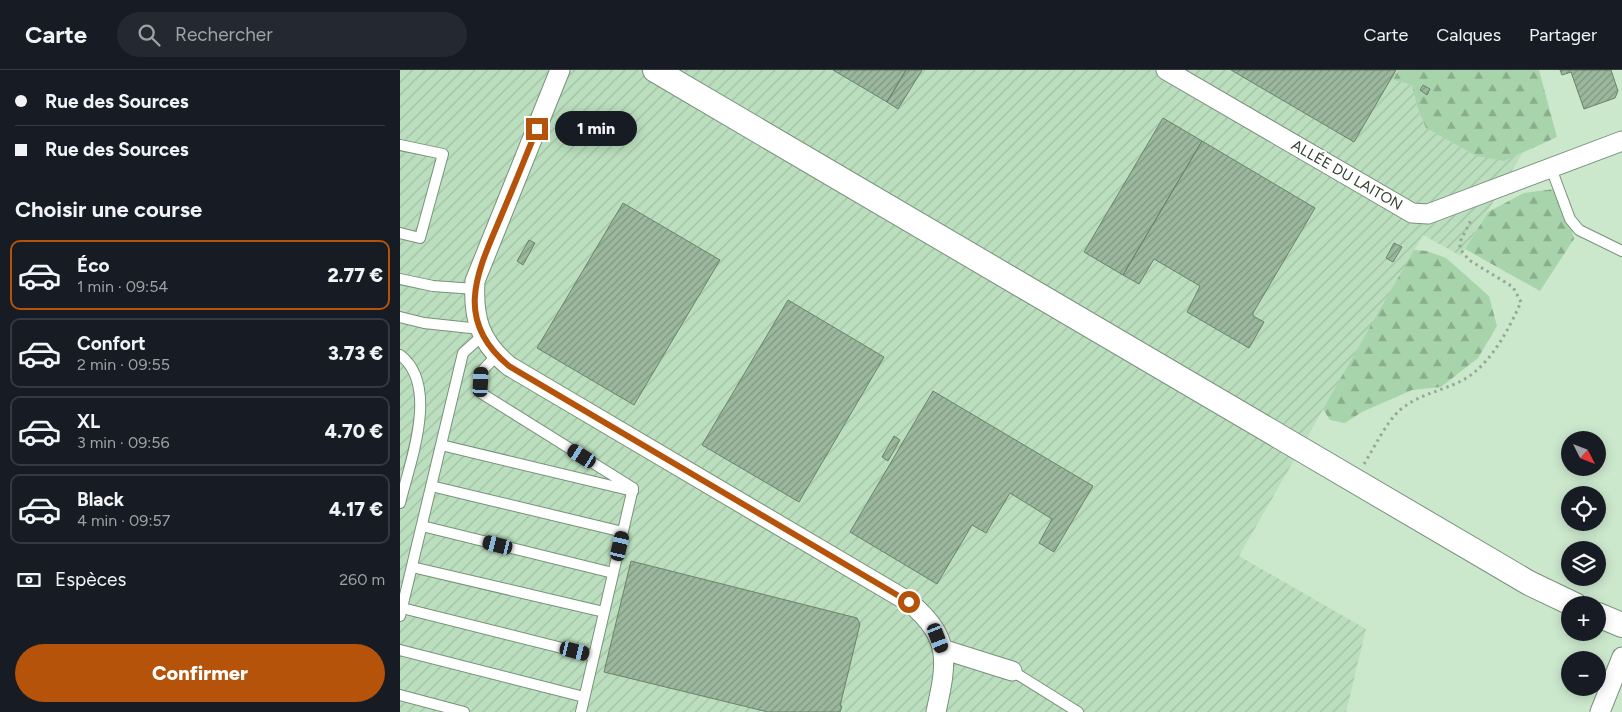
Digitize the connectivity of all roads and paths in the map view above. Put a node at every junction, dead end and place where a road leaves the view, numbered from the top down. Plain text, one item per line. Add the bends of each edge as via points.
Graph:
1 (560, 70) edge
2 (655, 70) edge
3 (1166, 70) edge
4 (1622, 141) edge
5 (400, 145) edge
6 (1551, 168) junction
7 (1475, 210) dead end
8 (400, 233) edge
9 (1622, 251) edge
10 (400, 279) edge
11 (475, 289) junction
12 (400, 317) edge
13 (481, 333) junction
14 (400, 355) edge
15 (496, 356) junction
16 (441, 445) junction
17 (1355, 480) junction
18 (431, 486) junction
19 (632, 492) junction
20 (400, 503) edge
21 (422, 526) junction
22 (623, 532) junction
23 (412, 567) junction
24 (614, 573) junction
25 (1561, 598) edge
26 (401, 612) edge
27 (604, 612) junction
28 (1606, 618) edge
29 (1622, 625) edge
30 (942, 649) junction
31 (400, 650) edge
32 (594, 656) junction
33 (1622, 657) edge
34 (1012, 671) joint
35 (400, 695) edge
36 (584, 697) junction
37 (464, 712) edge
38 (581, 712) edge
39 (936, 712) edge
40 (1078, 712) edge
41 (1600, 712) edge

1 - 11 street via 485,255
2 - 17 street
3 - 6 street, ALLÉE DU LAITON via 1412,213 1428,214
4 - 6 street, ALLÉE DU LAITON
5 - 8 lane via 443,154 420,238
6 - 9 lane via 1570,218 1579,230
7 - 17 path via 1460,242 1460,249 1469,260 1514,288 1521,302 1507,332 1480,367 1460,382 1415,398 1398,411
10 - 11 lane via 433,286
11 - 13 street via 475,315
12 - 13 lane
13 - 15 street
13 - 16 lane via 463,353
14 - 20 lane via 416,372 420,389 419,424
15 - 19 lane via 482,371 481,393 633,488
15 - 30 street via 909,602 925,615
16 - 18 lane
16 - 19 lane
17 - 25 street via 1529,583
18 - 21 lane
18 - 22 lane
19 - 22 lane
21 - 23 lane
21 - 24 lane
22 - 24 lane
23 - 26 lane
23 - 27 lane
24 - 27 lane
26 - 32 lane
27 - 32 lane
28 - 29 street
30 - 34 street
30 - 39 street via 945,671
31 - 36 lane
32 - 36 lane
33 - 41 street
34 - 40 lane
35 - 37 lane
36 - 38 lane

